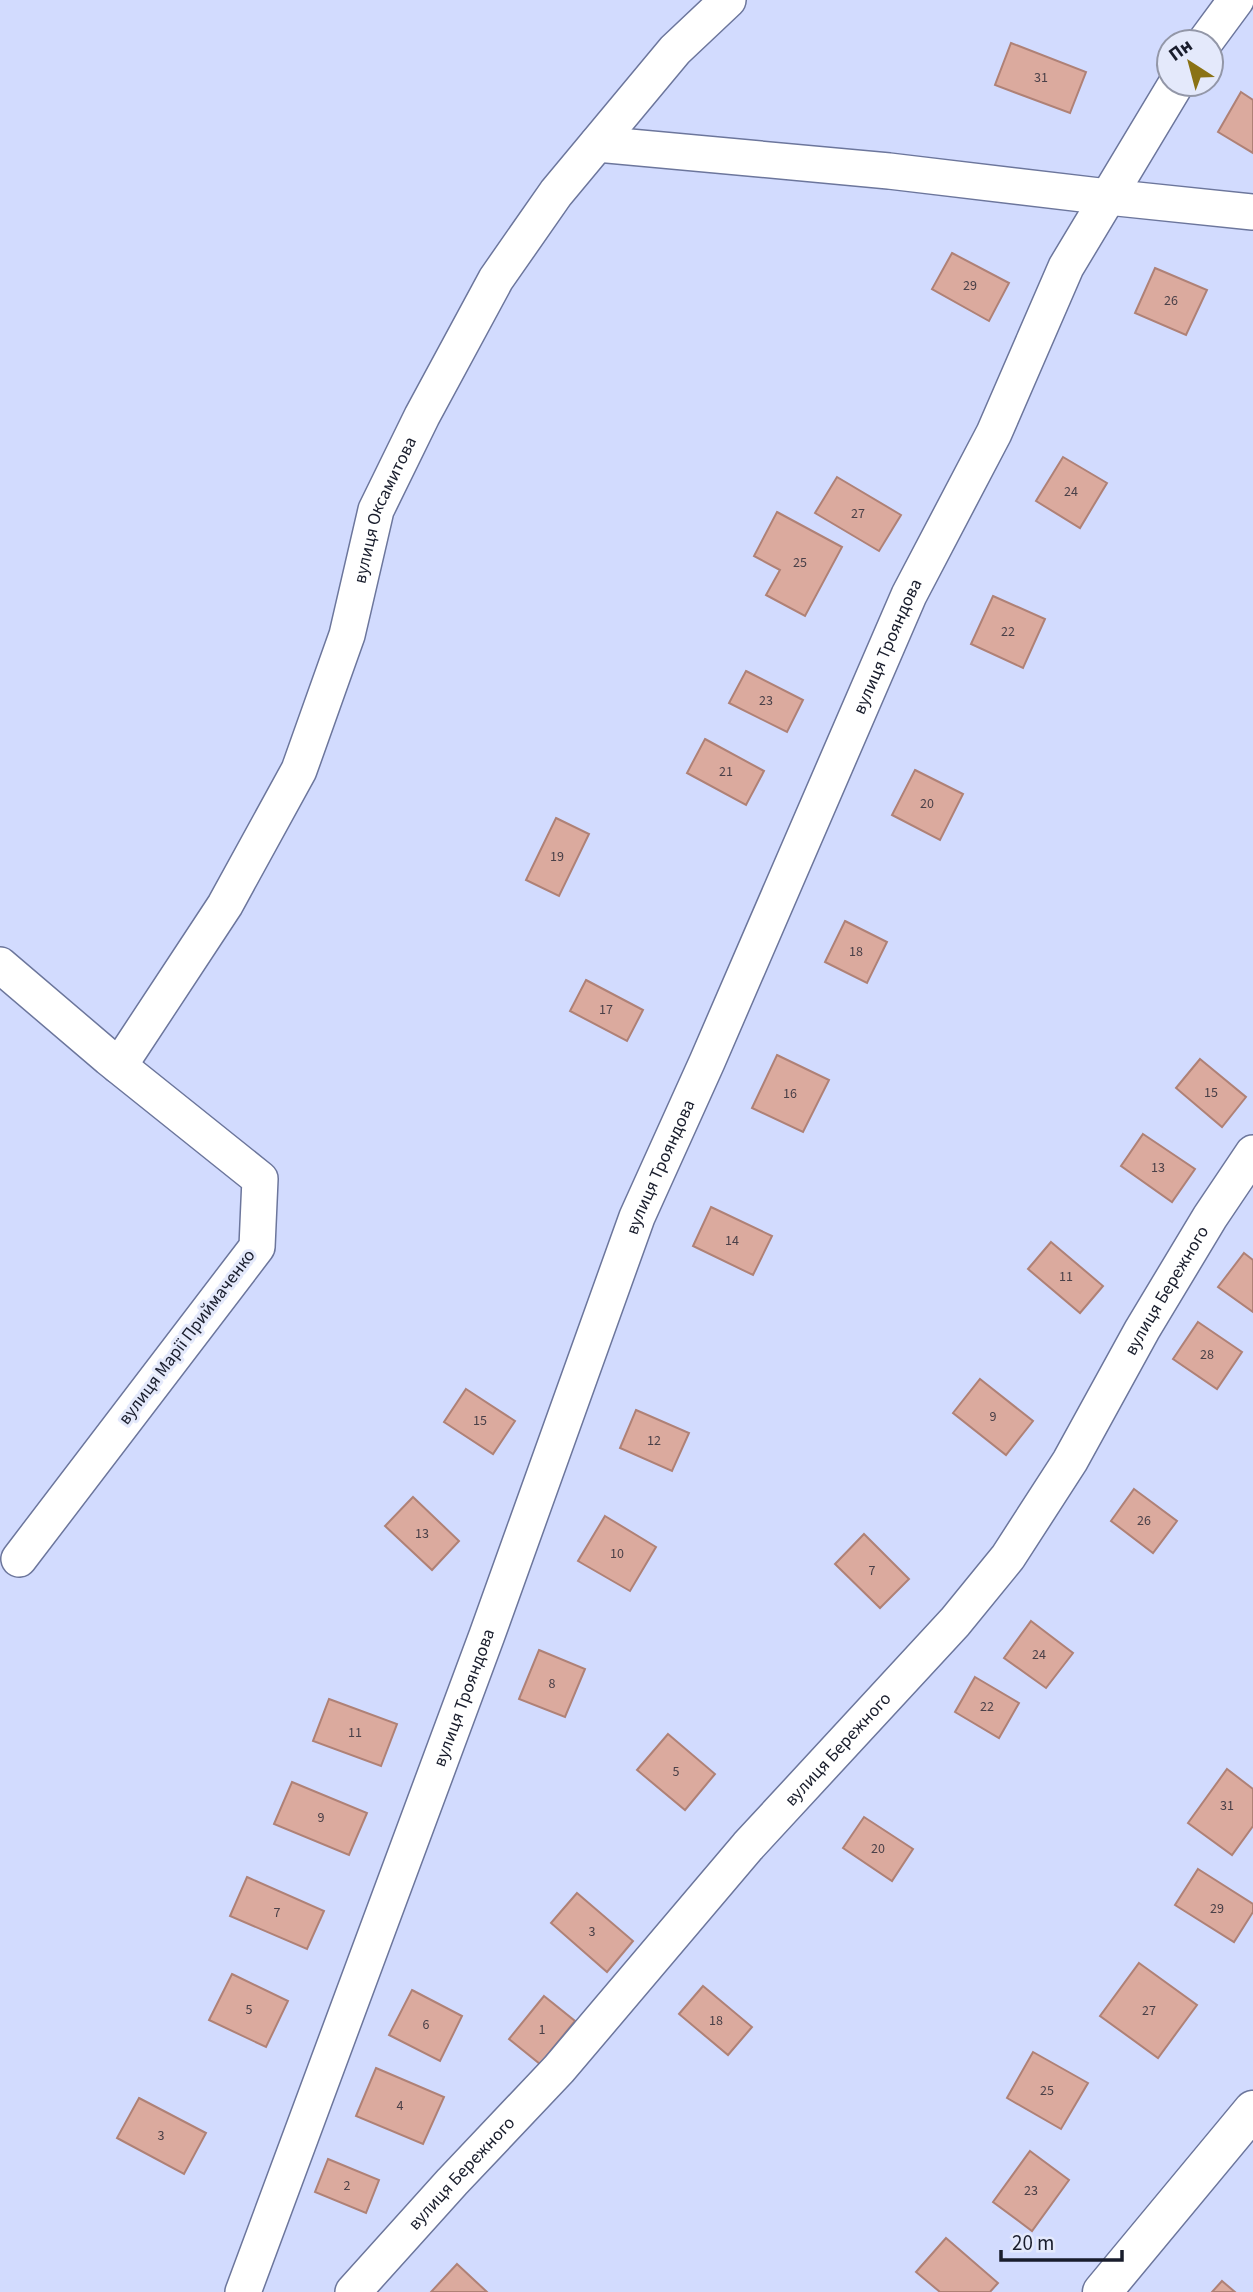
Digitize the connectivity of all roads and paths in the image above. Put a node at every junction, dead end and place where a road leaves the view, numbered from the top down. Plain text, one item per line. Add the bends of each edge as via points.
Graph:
1 (728, 0) edge
2 (1236, 0) edge
3 (1215, 28) edge
4 (1168, 98) edge
5 (597, 144) junction
6 (1108, 198) junction
7 (1253, 212) edge
8 (0, 965) edge
9 (119, 1066) junction
10 (1253, 1153) edge
11 (19, 1559) dead end
12 (1253, 2110) edge
13 (243, 2292) edge
14 (353, 2292) edge
15 (1102, 2292) edge

1 - 5 street, вулиця Оксамитова via 675,50
2 - 3 street
4 - 6 street, вулиця Трояндова
5 - 6 street via 889,171
5 - 9 street, вулиця Оксамитова via 496,279 422,416 376,509 346,635 299,770 225,905
6 - 7 street
6 - 13 street, вулиця Трояндова via 1066,267 994,433 909,595 636,1217
8 - 9 street
9 - 11 street, вулиця Марії Приймаченко via 260,1179 257,1247
10 - 14 street, вулиця Бережного via 1142,1329 1070,1461 1007,1557 955,1622 748,1846 559,2069
12 - 15 street

